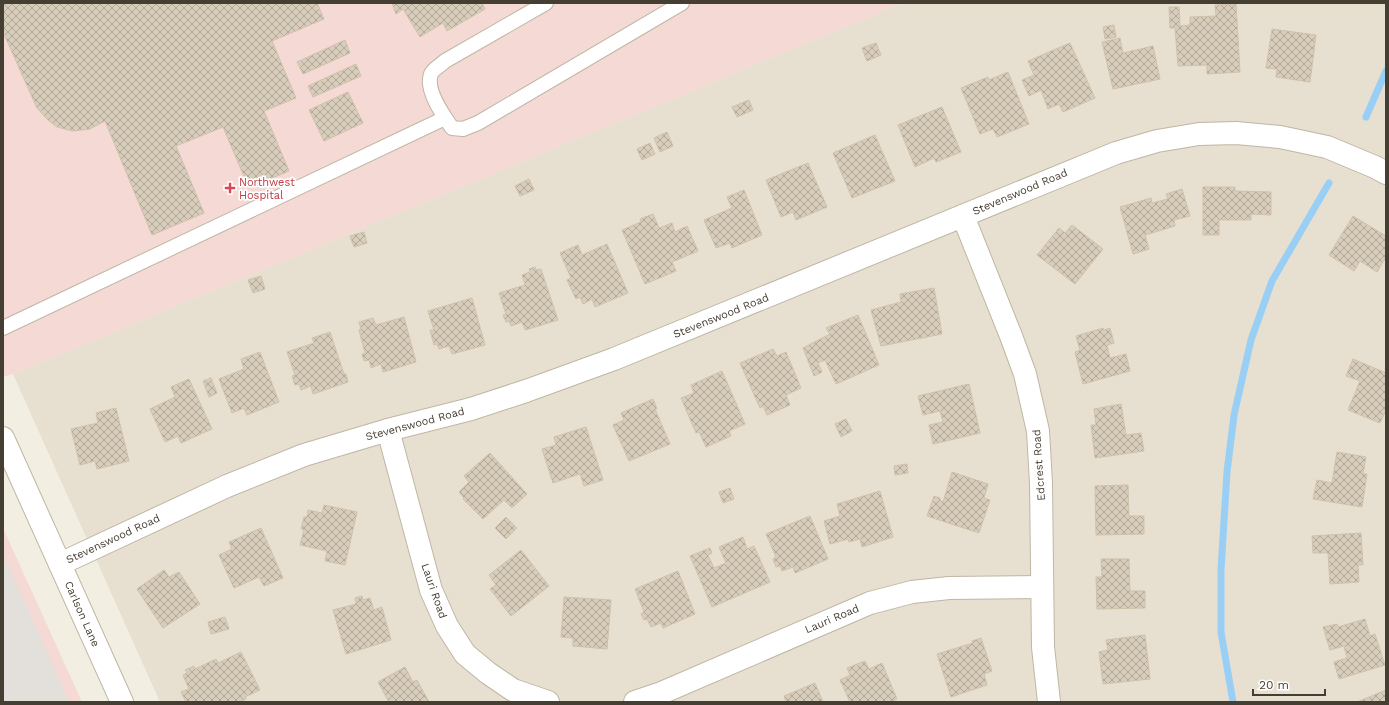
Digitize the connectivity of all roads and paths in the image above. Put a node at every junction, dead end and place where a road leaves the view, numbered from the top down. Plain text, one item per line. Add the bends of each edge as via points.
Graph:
1 (546, 3) edge
2 (682, 3) edge
3 (445, 118) junction
4 (1386, 173) edge
5 (963, 216) junction
6 (3, 328) edge
7 (388, 430) junction
8 (3, 438) edge
9 (60, 564) junction
10 (1042, 586) junction
11 (122, 702) edge
12 (548, 702) edge
13 (635, 702) edge
14 (1049, 702) edge

1 - 3 lane via 445,61 432,73 429,84 431,92
2 - 3 lane via 478,123 463,129 452,128
3 - 6 lane
4 - 5 street, Stevenswood Road via 1327,147 1280,137 1236,133 1199,134 1157,141 1116,153
5 - 7 street, Stevenswood Road via 691,328 526,392
5 - 10 street, Edcrest Road via 1025,374 1038,431
7 - 9 street, Stevenswood Road via 304,455 227,486
7 - 12 street, Lauri Road via 431,590 446,626 465,654 488,673 513,690
8 - 9 street, Carlson Lane
9 - 11 street, Carlson Lane
10 - 13 street, Lauri Road via 949,588 912,592 870,603
10 - 14 street, Edcrest Road via 1043,647

